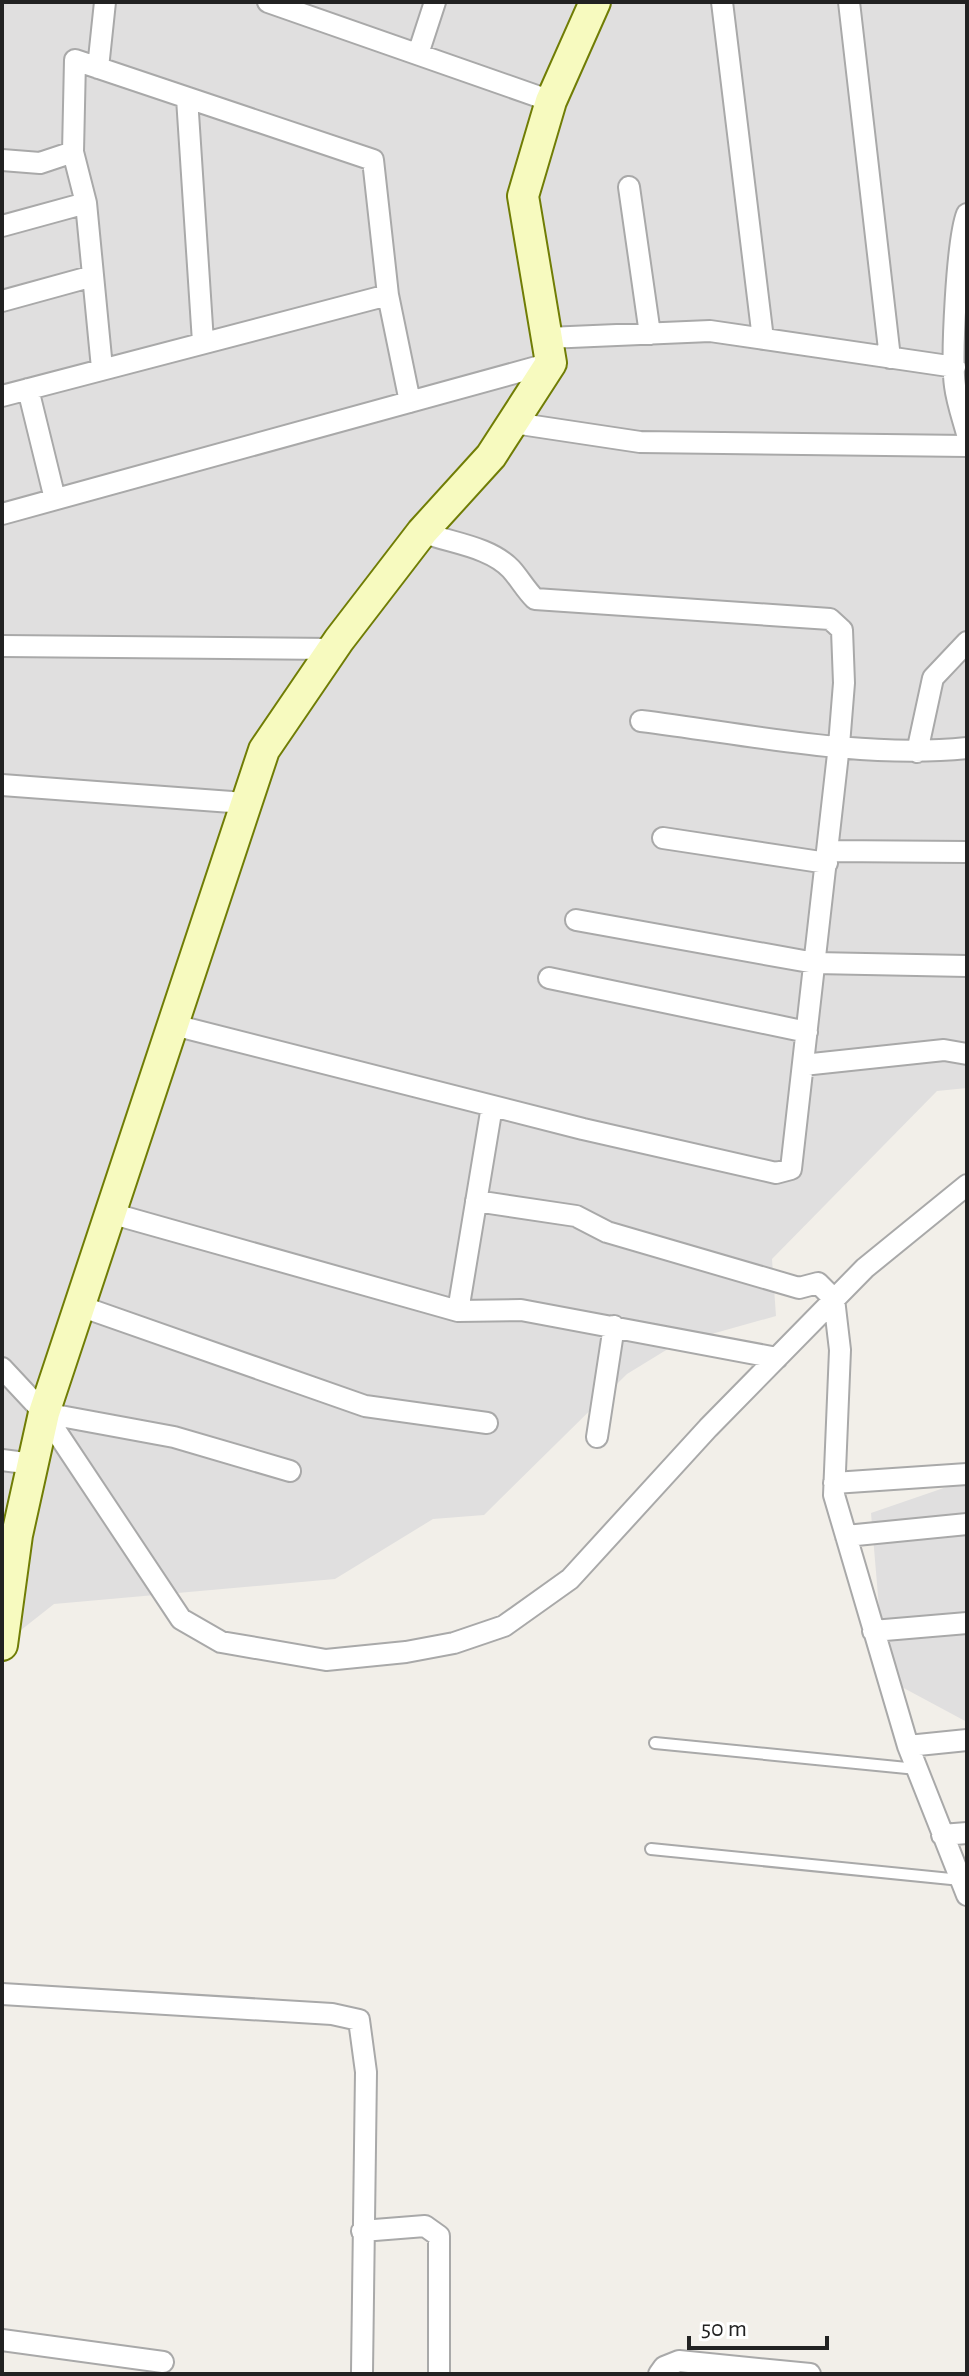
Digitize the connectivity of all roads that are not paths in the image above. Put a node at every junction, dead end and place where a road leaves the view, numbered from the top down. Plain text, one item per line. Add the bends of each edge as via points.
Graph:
1 (105, 2) edge
2 (268, 2) edge
3 (435, 2) edge
4 (595, 2) edge
5 (722, 2) edge
6 (849, 2) edge
7 (418, 54) junction
8 (98, 68) junction
9 (187, 98) junction
10 (551, 101) junction
11 (73, 152) junction
12 (2, 160) edge
13 (629, 187) dead end
14 (86, 203) junction
15 (967, 214) edge
16 (2, 226) edge
17 (964, 250) edge
18 (93, 276) junction
19 (388, 295) junction
20 (2, 301) edge
21 (650, 334) junction
22 (763, 339) junction
23 (203, 342) junction
24 (549, 350) junction
25 (890, 358) junction
26 (102, 368) junction
27 (959, 379) edge
28 (28, 389) junction
29 (2, 396) edge
30 (410, 402) junction
31 (514, 423) junction
32 (967, 434) edge
33 (967, 446) edge
34 (55, 499) junction
35 (2, 514) edge
36 (422, 532) junction
37 (967, 642) edge
38 (2, 646) edge
39 (333, 649) junction
40 (641, 721) dead end
41 (839, 745) junction
42 (967, 748) edge
43 (917, 752) junction
44 (2, 785) edge
45 (245, 803) junction
46 (663, 838) dead end
47 (967, 852) edge
48 (828, 857) junction
49 (576, 920) dead end
50 (815, 963) junction
51 (967, 966) edge
52 (549, 978) dead end
53 (174, 1025) junction
54 (807, 1032) junction
55 (967, 1054) edge
56 (803, 1065) junction
57 (492, 1106) junction
58 (967, 1185) edge
59 (476, 1201) junction
60 (110, 1213) junction
61 (834, 1299) junction
62 (80, 1306) junction
63 (458, 1311) junction
64 (614, 1326) junction
65 (777, 1358) junction
66 (2, 1368) edge
67 (44, 1413) junction
68 (487, 1423) dead end
69 (597, 1437) dead end
70 (2, 1460) edge
71 (33, 1464) junction
72 (290, 1471) dead end
73 (967, 1474) edge
74 (834, 1483) junction
75 (967, 1524) edge
76 (846, 1536) junction
77 (8, 1562) edge
78 (967, 1623) edge
79 (873, 1631) junction
80 (2, 1645) edge
81 (967, 1740) edge
82 (655, 1743) dead end
83 (908, 1746) junction
84 (917, 1769) junction
85 (967, 1833) edge
86 (942, 1835) junction
87 (651, 1849) dead end
88 (964, 1888) edge
89 (2, 1994) edge
90 (362, 2231) junction
91 (2, 2340) edge
92 (163, 2362) dead end
93 (362, 2372) dead end
94 (439, 2374) edge
95 (659, 2374) edge
96 (810, 2374) edge

1 - 8 street
2 - 7 street
3 - 7 street
4 - 10 street
5 - 22 street
6 - 25 street
7 - 10 street
8 - 9 street
8 - 11 street via 75,60
9 - 19 street via 373,160
9 - 23 street
10 - 24 street via 523,196
11 - 12 street via 40,163
11 - 14 street
13 - 21 street
14 - 16 street
14 - 18 street
15 - 17 street
17 - 27 street
18 - 20 street
18 - 26 street
19 - 23 street
19 - 30 street
21 - 22 street via 710,331
21 - 24 street
22 - 25 street
23 - 26 street
24 - 30 street
24 - 31 street
25 - 27 street
26 - 28 street
27 - 32 street
28 - 29 street
28 - 34 street
30 - 34 street
31 - 33 street via 640,442
31 - 36 street
34 - 35 street
36 - 39 street
36 - 41 street via 482,550 511,569 535,599 830,619 842,630
37 - 43 street via 933,678
38 - 39 street
39 - 45 street via 264,750
40 - 41 street
41 - 43 street
41 - 48 street
42 - 43 street
44 - 45 street
45 - 53 street
46 - 48 street
47 - 48 street
48 - 50 street
49 - 50 street
50 - 51 street
50 - 54 street
52 - 54 street
53 - 57 street
53 - 60 street
54 - 56 street
55 - 56 street via 944,1050
56 - 57 street via 791,1169 776,1173
57 - 59 street
58 - 61 street
59 - 61 street via 576,1216 607,1232 799,1288 818,1283
59 - 63 street
60 - 62 street
60 - 63 street
61 - 65 street
61 - 74 street via 840,1350
62 - 67 street
62 - 68 street via 365,1406
63 - 64 street via 521,1310
64 - 65 street
64 - 69 street
65 - 67 street via 570,1579 504,1626 418,1650 326,1660 221,1642 181,1619
66 - 67 street
67 - 71 street
67 - 72 street via 174,1437
70 - 71 street
71 - 77 street
73 - 74 street
74 - 76 street
75 - 76 street
76 - 79 street
77 - 80 street
78 - 79 street
79 - 83 street
81 - 83 street
82 - 84 lane
83 - 84 street
84 - 86 street
85 - 86 street
86 - 88 street
87 - 88 lane
89 - 90 street via 332,2014 359,2020 366,2072
90 - 93 street
90 - 94 street via 425,2226 439,2236
91 - 92 street
95 - 96 street via 679,2361

